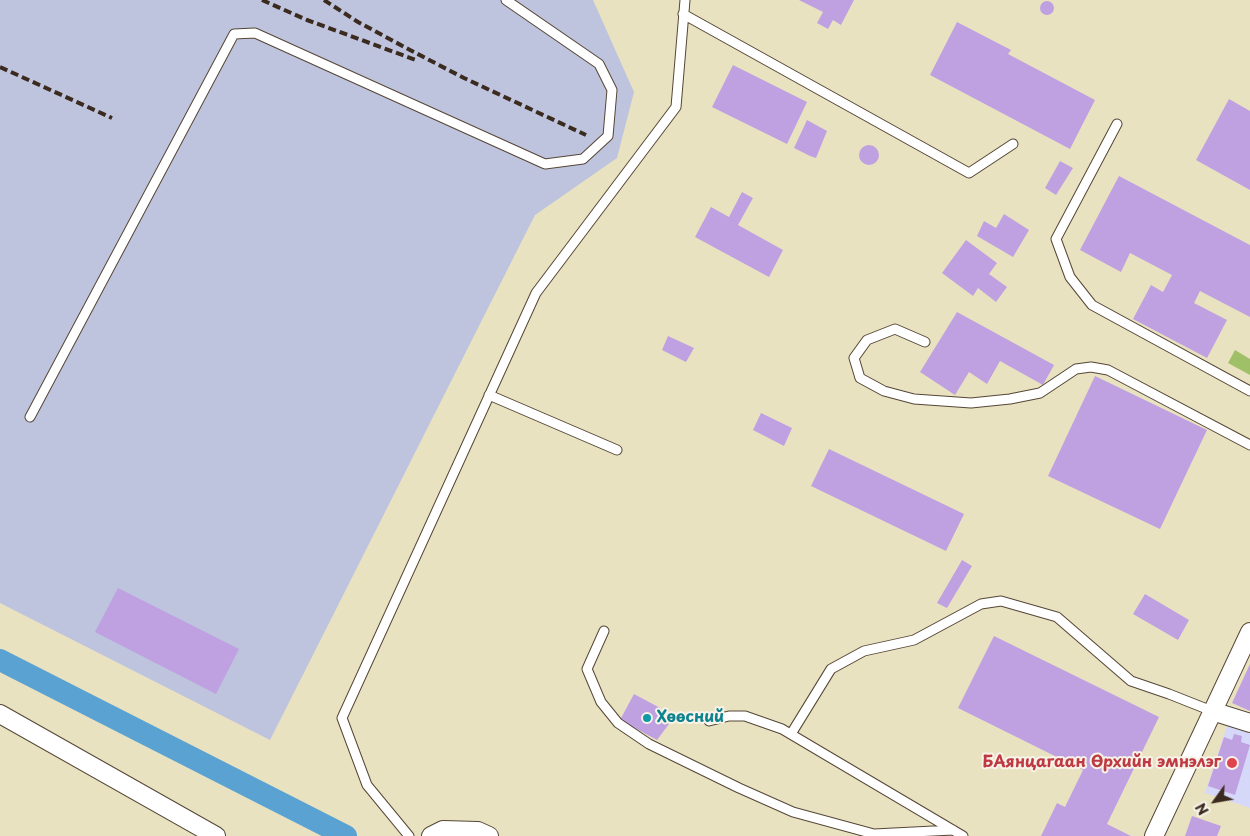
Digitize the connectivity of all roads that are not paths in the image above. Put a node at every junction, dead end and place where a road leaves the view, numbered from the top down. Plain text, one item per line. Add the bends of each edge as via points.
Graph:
1 (506, 0) edge
2 (685, 0) edge
3 (683, 14) junction
4 (1117, 124) dead end
5 (1013, 144) dead end
6 (925, 342) dead end
7 (1250, 391) edge
8 (489, 395) junction
9 (30, 417) dead end
10 (1250, 444) edge
11 (617, 450) dead end
12 (604, 631) dead end
13 (1250, 632) edge
14 (1212, 711) junction
15 (0, 714) edge
16 (709, 721) dead end
17 (1250, 723) edge
18 (791, 734) junction
19 (953, 830) junction
20 (216, 836) edge
21 (409, 836) edge
22 (431, 836) edge
23 (489, 836) edge
24 (963, 836) edge
25 (1154, 836) edge

1 - 9 lane via 599,64 612,90 608,136 583,159 545,164 255,33 234,34
2 - 3 lane
3 - 5 lane via 969,173
3 - 8 lane via 676,108 536,293
4 - 7 lane via 1056,239 1070,277 1092,305
6 - 10 lane via 895,329 867,340 854,358 860,378 884,391 914,399 971,403 1040,393 1076,369 1091,367 1108,370
8 - 11 lane
8 - 21 lane via 342,718 367,785
12 - 19 lane via 587,669 601,702 618,723 649,744 793,812 874,834
13 - 14 street
14 - 17 street
14 - 18 lane via 1131,680 1057,617 1001,601 981,604 914,640 864,651 831,669
14 - 25 street
15 - 20 street
16 - 18 lane via 744,716
18 - 19 lane
19 - 24 lane
22 - 23 street via 443,830 478,831

